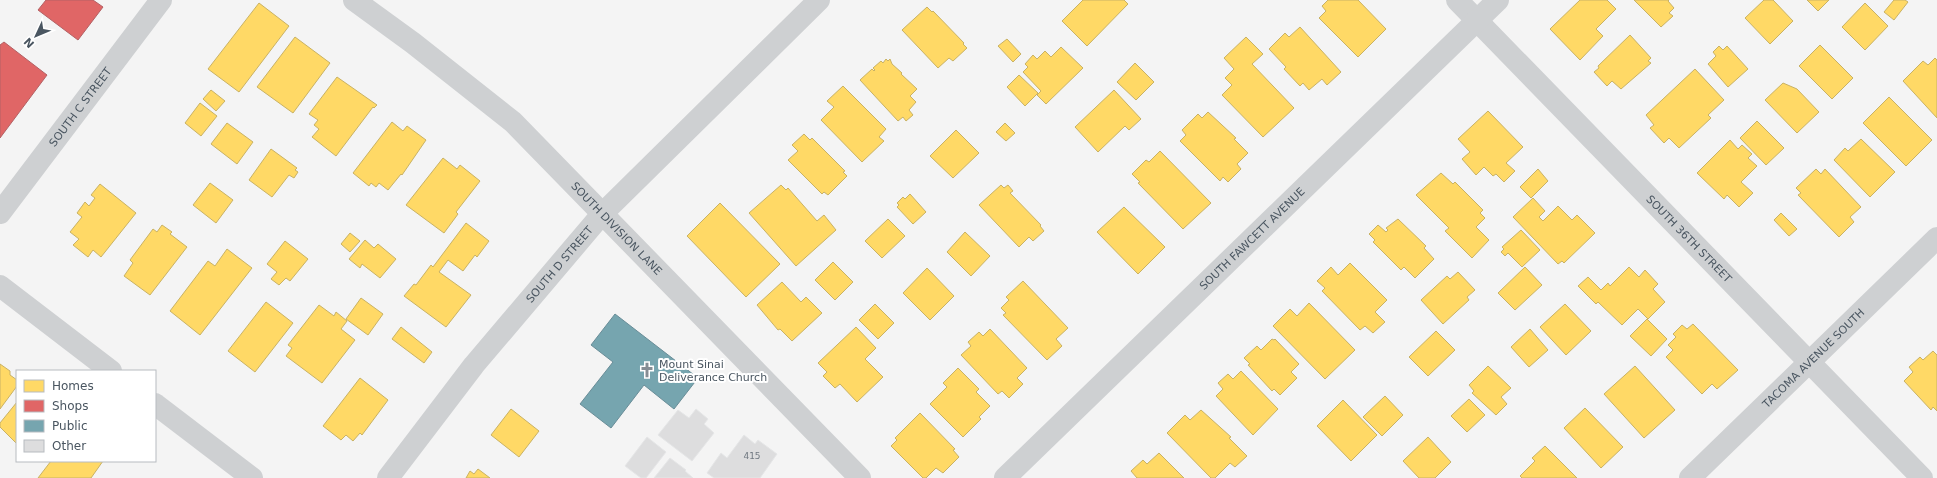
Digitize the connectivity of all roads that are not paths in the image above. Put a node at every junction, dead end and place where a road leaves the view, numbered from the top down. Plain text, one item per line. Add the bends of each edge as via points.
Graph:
1 (161, 0) edge
2 (354, 0) edge
3 (819, 0) edge
4 (1457, 0) edge
5 (1498, 0) edge
6 (1477, 20) junction
7 (0, 213) edge
8 (602, 214) junction
9 (1937, 238) edge
10 (0, 286) edge
11 (1809, 362) junction
12 (110, 370) edge
13 (156, 405) edge
14 (252, 478) edge
15 (388, 478) edge
16 (860, 478) edge
17 (1005, 478) edge
18 (1690, 478) edge
19 (1922, 478) edge

1 - 7 street, SOUTH C STREET
2 - 8 street, SOUTH DIVISION LANE via 513,122
3 - 8 street, SOUTH D STREET
4 - 6 street, SOUTH 36TH STREET
5 - 6 street, SOUTH FAWCETT AVENUE
6 - 11 street, SOUTH 36TH STREET
6 - 17 street, SOUTH FAWCETT AVENUE
8 - 15 street, SOUTH D STREET via 474,365
8 - 16 street, SOUTH DIVISION LANE
9 - 11 street, TACOMA AVENUE SOUTH
10 - 12 street
11 - 18 street, TACOMA AVENUE SOUTH
11 - 19 street, SOUTH 36TH STREET
13 - 14 street

